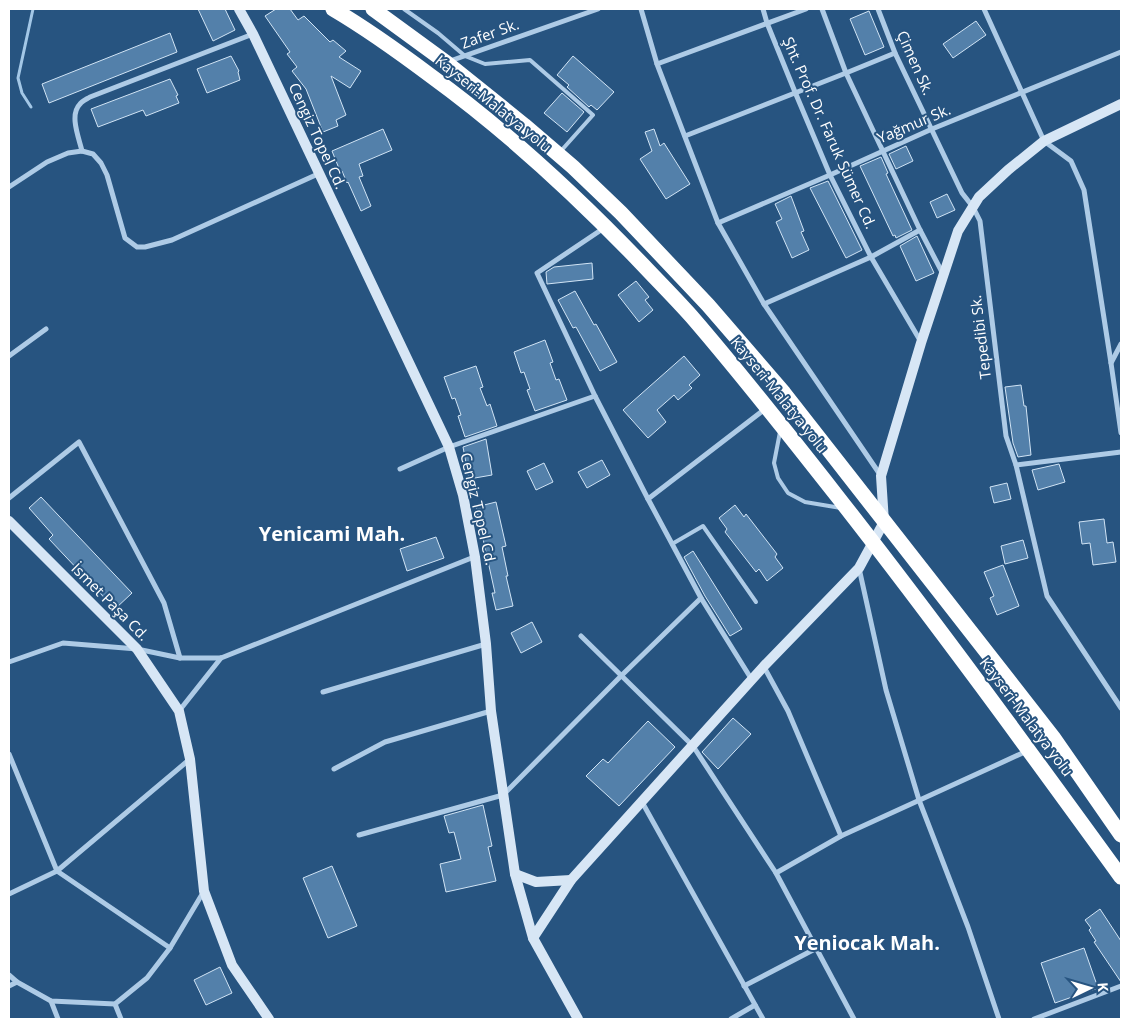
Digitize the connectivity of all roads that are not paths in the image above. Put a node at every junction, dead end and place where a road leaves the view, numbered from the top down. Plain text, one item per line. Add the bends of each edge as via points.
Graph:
1 (239, 9) edge
2 (246, 9) edge
3 (333, 9) edge
4 (373, 9) edge
5 (404, 9) edge
6 (598, 9) edge
7 (641, 9) edge
8 (763, 9) edge
9 (806, 9) edge
10 (822, 9) edge
11 (878, 9) edge
12 (984, 9) edge
13 (767, 23) junction
14 (253, 34) junction
15 (1121, 52) edge
16 (895, 53) junction
17 (465, 56) junction
18 (447, 63) junction
19 (657, 64) junction
20 (846, 73) junction
21 (795, 92) junction
22 (1021, 92) junction
23 (1121, 104) edge
24 (932, 129) junction
25 (685, 136) junction
26 (1044, 141) junction
27 (883, 150) junction
28 (82, 151) junction
29 (558, 154) junction
30 (318, 174) junction
31 (830, 175) junction
32 (9, 187) edge
33 (973, 207) junction
34 (718, 223) junction
35 (606, 226) junction
36 (920, 230) junction
37 (871, 257) junction
38 (944, 275) junction
39 (764, 304) junction
40 (46, 329) dead end
41 (921, 343) junction
42 (1121, 344) edge
43 (9, 356) edge
44 (1111, 363) junction
45 (595, 396) junction
46 (768, 407) junction
47 (782, 425) junction
48 (1121, 433) edge
49 (449, 447) junction
50 (1121, 452) edge
51 (1016, 465) junction
52 (400, 469) dead end
53 (881, 476) junction
54 (9, 498) edge
55 (648, 499) junction
56 (847, 509) junction
57 (9, 521) edge
58 (884, 522) junction
59 (873, 543) junction
60 (672, 544) junction
61 (475, 557) junction
62 (859, 568) junction
63 (701, 598) junction
64 (756, 602) dead end
65 (581, 636) dead end
66 (486, 644) junction
67 (138, 649) junction
68 (180, 658) junction
69 (221, 658) junction
70 (9, 662) edge
71 (764, 666) junction
72 (622, 675) junction
73 (752, 680) junction
74 (323, 692) dead end
75 (1121, 708) edge
76 (179, 712) junction
77 (491, 712) junction
78 (693, 746) junction
79 (1029, 750) junction
80 (9, 754) edge
81 (190, 759) junction
82 (334, 769) dead end
83 (503, 795) junction
84 (919, 800) junction
85 (642, 802) junction
86 (359, 835) dead end
87 (1121, 835) edge
88 (841, 836) junction
89 (57, 871) junction
90 (776, 873) junction
91 (515, 874) junction
92 (1121, 877) edge
93 (571, 880) junction
94 (204, 891) junction
95 (9, 894) edge
96 (533, 938) junction
97 (170, 948) junction
98 (815, 949) junction
99 (9, 975) edge
100 (17, 982) junction
101 (9, 986) edge
102 (744, 986) junction
103 (1121, 986) edge
104 (51, 1001) junction
105 (115, 1004) junction
106 (755, 1005) junction
107 (58, 1019) edge
108 (121, 1019) edge
109 (268, 1019) edge
110 (578, 1019) edge
111 (731, 1019) edge
112 (763, 1019) edge
113 (854, 1019) edge
114 (999, 1019) edge
115 (1034, 1019) edge

1 - 14 street
2 - 14 street
3 - 35 highway, Kayseri-Malatya yolu via 463,99 521,147
4 - 18 highway, Kayseri-Malatya yolu
5 - 17 lane
6 - 17 street, Zafer Sk.
7 - 19 street
8 - 13 street, Şht. Prof. Dr. Faruk Sümer Cd.
9 - 13 street
10 - 20 street
11 - 16 street, Çimen Sk.
12 - 22 street
13 - 19 street
13 - 21 street, Şht. Prof. Dr. Faruk Sümer Cd.
14 - 28 street via 80,103 75,118
14 - 30 street, Cengiz Topel Cd.
15 - 22 street, Yağmur Sk.
16 - 20 street
16 - 24 street, Çimen Sk.
17 - 18 street, Zafer Sk.
17 - 29 lane via 485,64 530,60 593,115
18 - 29 highway, Kayseri-Malatya yolu
19 - 25 street
20 - 21 street
20 - 27 street
21 - 25 street
21 - 31 street, Şht. Prof. Dr. Faruk Sümer Cd.
22 - 24 street, Yağmur Sk.
22 - 26 street
23 - 26 street
24 - 27 street, Yağmur Sk.
24 - 33 street, Çimen Sk. via 962,193
25 - 34 street
26 - 33 street via 1008,170 979,197
26 - 44 street via 1071,161 1084,190
27 - 31 street, Yağmur Sk.
27 - 36 street
28 - 30 street via 93,154 101,164 125,238 137,246 172,240
28 - 32 street via 47,162
29 - 58 highway, Kayseri-Malatya yolu via 621,213 708,305 784,393
30 - 49 street, Cengiz Topel Cd.
31 - 34 street, Yağmur Sk.
31 - 37 street, Şht. Prof. Dr. Faruk Sümer Cd.
33 - 38 street via 958,231
33 - 51 street, Tepedibi Sk. via 980,221 1006,436
34 - 39 street
35 - 45 street via 537,273
35 - 46 highway, Kayseri-Malatya yolu via 690,315
36 - 37 street
36 - 38 street
37 - 39 street
37 - 41 street, Şht. Prof. Dr. Faruk Sümer Cd.
38 - 41 street
39 - 53 street
40 - 43 street
41 - 53 street
42 - 44 street
44 - 48 street
45 - 49 street
45 - 55 street
46 - 47 highway, Kayseri-Malatya yolu
46 - 55 street
47 - 56 highway, Kayseri-Malatya yolu
47 - 56 lane via 774,463 778,478 788,493 805,502
49 - 52 street
49 - 61 street, Cengiz Topel Cd. via 463,494
50 - 51 street
51 - 75 street, Tepedibi Sk. via 1047,596
53 - 58 street
54 - 68 street via 79,442 164,603
55 - 60 street
56 - 59 highway, Kayseri-Malatya yolu
57 - 67 street, İsmet Paşa Cd.
58 - 59 street
58 - 87 highway, Kayseri-Malatya yolu via 1053,737
59 - 62 street
59 - 79 highway, Kayseri-Malatya yolu
60 - 63 street
60 - 64 lane via 703,526
61 - 66 street, Cengiz Topel Cd.
61 - 69 street
62 - 71 street
62 - 84 street via 886,690
63 - 72 street
63 - 73 street
65 - 72 street
66 - 74 street
66 - 77 street, Cengiz Topel Cd.
67 - 68 street
67 - 70 street via 63,642
67 - 76 street, İsmet Paşa Cd.
68 - 69 street
69 - 76 street
71 - 73 street
71 - 88 street via 788,711
72 - 78 street
72 - 83 street
73 - 78 street
76 - 81 street, İsmet Paşa Cd.
77 - 82 street via 385,742
77 - 83 street, Cengiz Topel Cd.
78 - 85 street
78 - 90 street
79 - 84 street
79 - 92 highway, Kayseri-Malatya yolu
80 - 89 street
81 - 89 street
81 - 94 street, İsmet Paşa Cd.
83 - 86 street
83 - 91 street, Cengiz Topel Cd.
84 - 88 street
84 - 114 street
85 - 93 street
85 - 102 street
88 - 90 street
89 - 95 street
89 - 97 street
90 - 98 street
91 - 93 street via 536,882
91 - 96 street, Cengiz Topel Cd.
93 - 96 street
94 - 97 street
94 - 109 street, İsmet Paşa Cd. via 232,965
96 - 110 street, Cengiz Topel Cd.
97 - 105 street via 147,978
98 - 102 street
98 - 113 street
99 - 100 street
100 - 101 street
100 - 104 street
102 - 106 street
103 - 115 street
104 - 105 street
104 - 107 street
105 - 108 street
106 - 111 street
106 - 112 street

